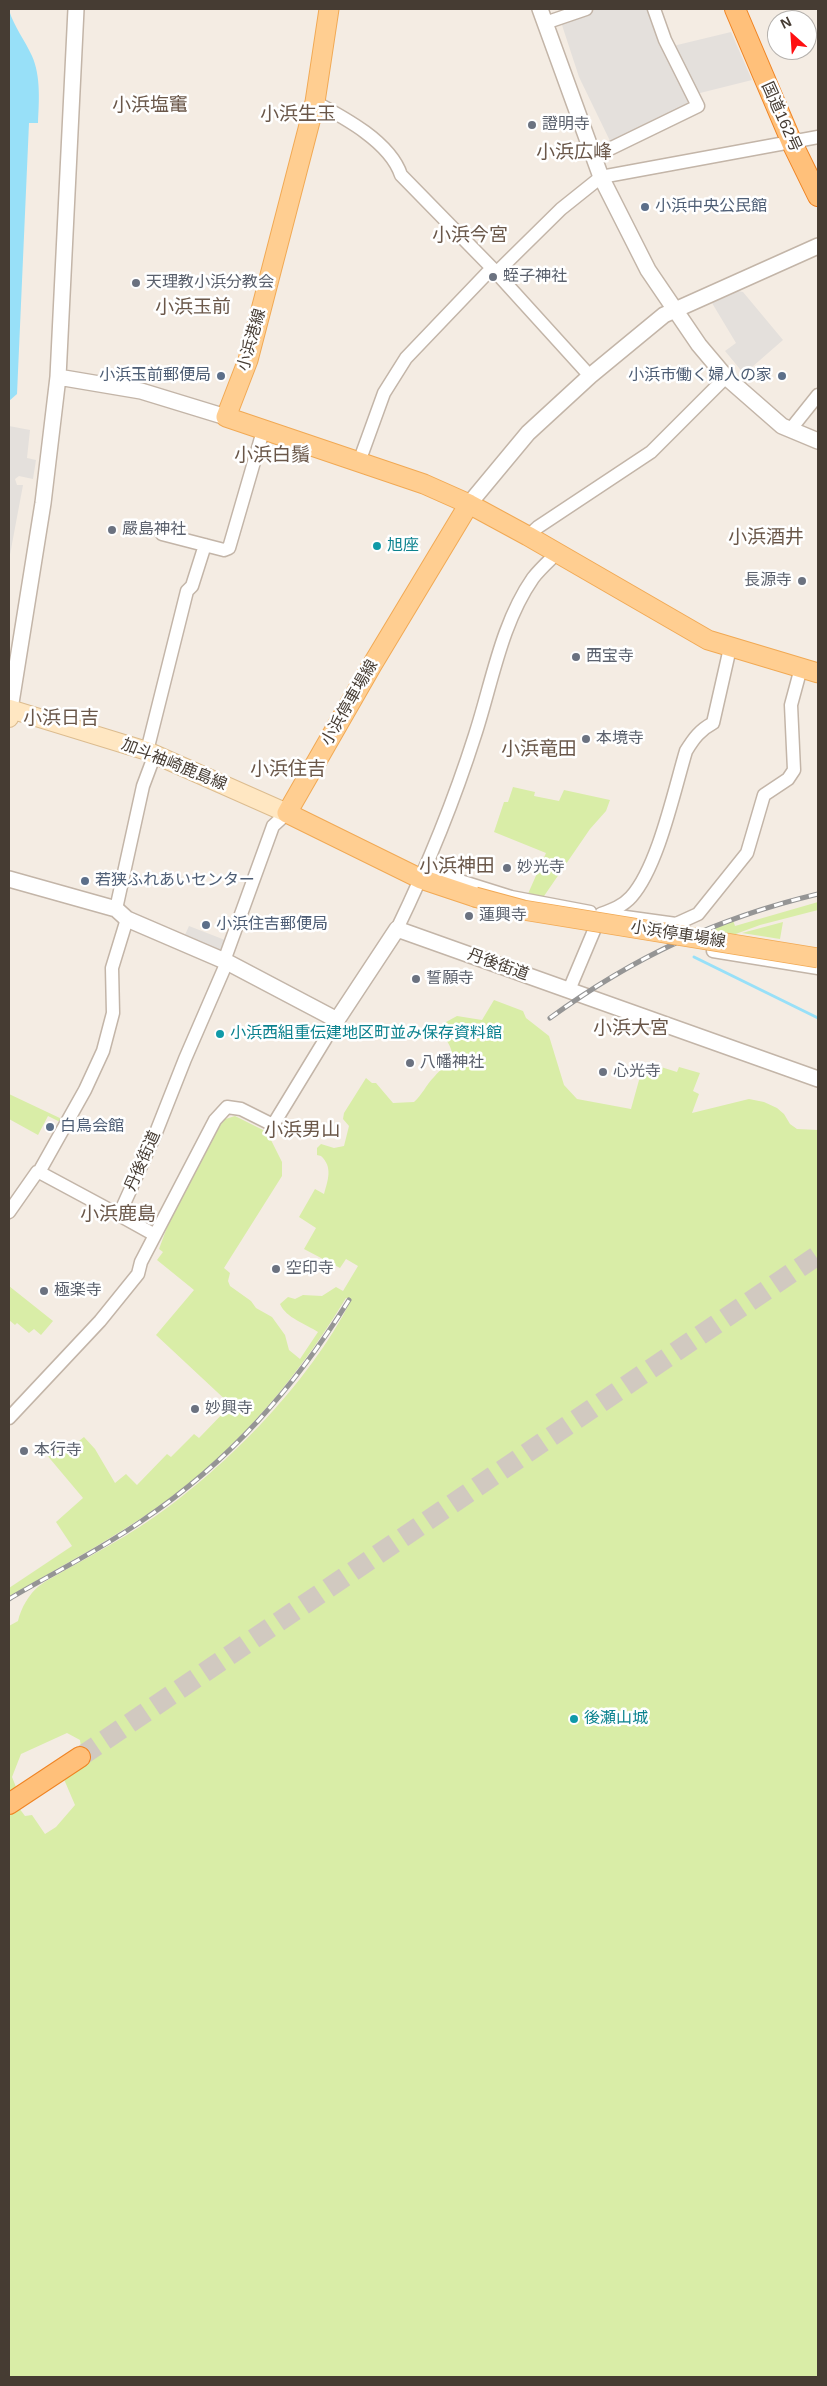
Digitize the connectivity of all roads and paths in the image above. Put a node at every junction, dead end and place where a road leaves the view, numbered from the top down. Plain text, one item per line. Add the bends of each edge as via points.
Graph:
1 (76, 9) edge
2 (329, 9) edge
3 (586, 9) edge
4 (654, 9) edge
5 (735, 9) edge
6 (543, 16) edge
7 (315, 102) junction
8 (818, 137) edge
9 (792, 143) junction
10 (593, 157) junction
11 (601, 177) junction
12 (818, 196) edge
13 (818, 246) edge
14 (494, 270) junction
15 (676, 311) junction
16 (590, 376) junction
17 (58, 377) junction
18 (726, 377) junction
19 (818, 395) edge
20 (226, 417) junction
21 (790, 430) junction
22 (263, 431) junction
23 (818, 441) edge
24 (359, 462) junction
25 (469, 504) junction
26 (162, 534) dead end
27 (528, 536) junction
28 (205, 546) junction
29 (557, 553) junction
30 (730, 648) junction
31 (810, 671) edge
32 (10, 714) edge
33 (151, 753) junction
34 (287, 813) junction
35 (423, 874) junction
36 (9, 879) edge
37 (121, 914) junction
38 (601, 914) junction
39 (397, 929) junction
40 (818, 949) edge
41 (818, 958) edge
42 (226, 962) junction
43 (818, 968) edge
44 (569, 990) junction
45 (337, 1020) junction
46 (818, 1079) edge
47 (38, 1172) dead end
48 (9, 1212) edge
49 (119, 1215) junction
50 (155, 1235) junction
51 (9, 1418) edge
52 (80, 1757) tunnel mouth
53 (9, 1804) edge

1 - 17 street
2 - 7 main road, 小浜港線
3 - 6 street
4 - 10 street via 665,40 698,106
5 - 9 highway, 国道162号
6 - 10 street
7 - 14 street via 367,134 397,163 401,176
7 - 20 main road, 小浜港線 via 248,360
8 - 9 street
9 - 11 street
9 - 12 highway, 国道162号
10 - 11 street
11 - 14 street
11 - 15 street via 648,270
13 - 15 street
14 - 16 street
14 - 24 street via 406,358 384,393
15 - 16 street via 664,315
15 - 18 street
16 - 25 street via 528,433
17 - 20 street via 141,391
17 - 32 street
18 - 21 street via 760,409
18 - 27 street via 651,452
19 - 21 street
20 - 22 main road
21 - 23 street
22 - 24 main road
22 - 28 street via 229,548
24 - 25 main road via 424,484
25 - 27 main road
25 - 34 main road, 小浜停車場線
26 - 28 street
27 - 29 main road
28 - 33 street via 192,586 186,591
29 - 30 main road via 708,640
29 - 35 street via 534,578 513,616 475,736
30 - 31 main road
30 - 38 street via 713,723 702,729 686,751 650,863 630,897
31 - 38 street via 792,705 794,770 788,779 764,794 747,853 698,914 676,924
32 - 33 main road, 加斗袖崎鹿島線
33 - 34 main road, 加斗袖崎鹿島線
33 - 37 street
34 - 35 main road, 小浜停車場線
34 - 42 street, 丹後街道 via 273,826
35 - 38 street via 511,897
35 - 39 street
35 - 41 main road, 小浜停車場線, bridge via 475,898 523,910
36 - 37 street
37 - 42 street
37 - 49 street via 112,968 114,1013 103,1051 39,1172
38 - 44 street
39 - 44 street, 丹後街道
39 - 45 street
40 - 43 street via 742,937 713,950
42 - 45 street
42 - 49 street, 丹後街道
44 - 46 street, 丹後街道
45 - 50 street via 272,1125 241,1109 227,1107 215,1120
47 - 48 street
49 - 50 street
50 - 51 street via 138,1274 100,1321
52 - 53 highway

